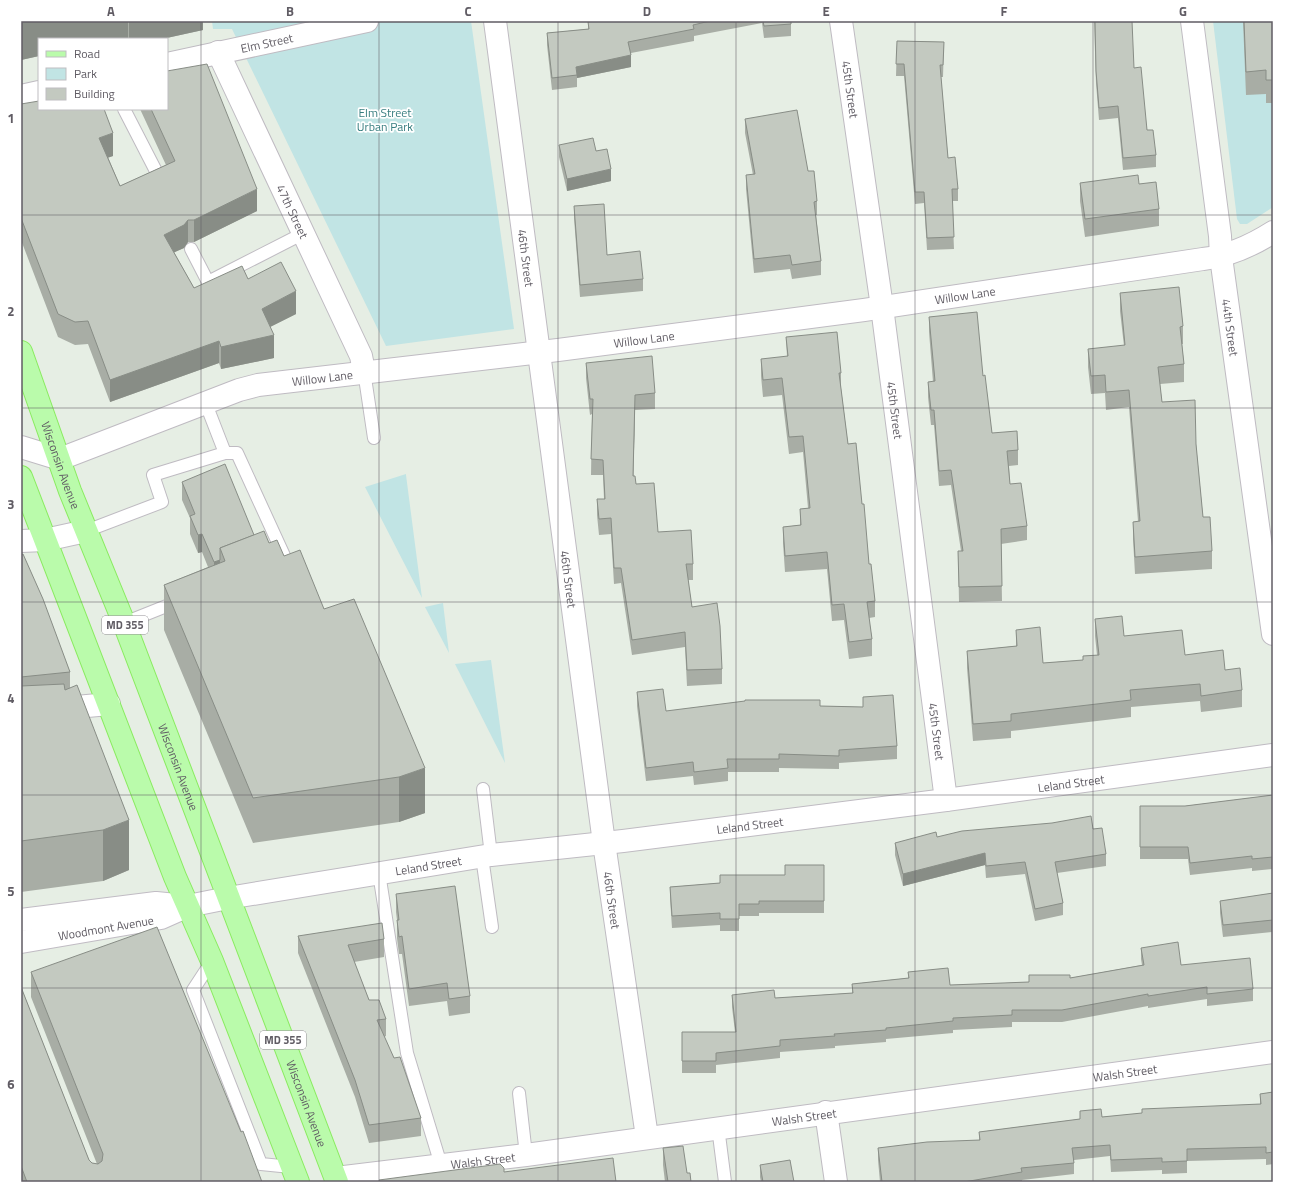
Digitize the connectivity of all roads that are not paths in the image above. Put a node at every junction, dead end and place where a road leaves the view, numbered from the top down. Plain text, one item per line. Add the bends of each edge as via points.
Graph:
1 (367, 21) edge
2 (495, 21) edge
3 (841, 21) edge
4 (1192, 21) edge
5 (218, 52) junction
6 (168, 64) edge
7 (38, 92) edge
8 (21, 96) edge
9 (125, 110) edge
10 (159, 177) edge
11 (1273, 232) edge
12 (304, 233) junction
13 (191, 249) dead end
14 (1221, 257) junction
15 (882, 307) junction
16 (21, 352) edge
17 (540, 352) junction
18 (364, 371) junction
19 (206, 404) junction
20 (374, 438) dead end
21 (21, 447) edge
22 (225, 453) junction
23 (60, 459) junction
24 (21, 477) edge
25 (86, 531) junction
26 (46, 540) junction
27 (21, 541) edge
28 (263, 569) edge
29 (189, 597) edge
30 (124, 622) junction
31 (1273, 634) edge
32 (109, 704) junction
33 (21, 712) edge
34 (1273, 755) edge
35 (483, 789) dead end
36 (946, 800) junction
37 (604, 843) junction
38 (487, 856) junction
39 (379, 873) junction
40 (228, 898) junction
41 (188, 906) junction
42 (21, 920) edge
43 (492, 927) dead end
44 (21, 942) edge
45 (1273, 1052) edge
46 (519, 1093) dead end
47 (826, 1112) junction
48 (718, 1127) junction
49 (647, 1137) junction
50 (526, 1155) junction
51 (441, 1165) junction
52 (294, 1174) edge
53 (336, 1180) edge
54 (725, 1182) edge
55 (836, 1182) edge

1 - 5 street, Elm Street
2 - 17 street, 46th Street
3 - 15 street, 45th Street
4 - 14 street, 44th Street
5 - 6 street, Elm Street
5 - 12 street, 47th Street
7 - 8 street
9 - 10 lane
11 - 14 street, Willow Lane via 1257,243
12 - 13 lane via 208,282
12 - 18 street, 47th Street via 361,356
14 - 15 street, Willow Lane
14 - 31 street, 44th Street
15 - 17 street, Willow Lane
15 - 36 street, 45th Street
16 - 23 main road, Wisconsin Avenue / MD 355
17 - 18 street, Willow Lane via 385,371
17 - 37 street, 46th Street
18 - 19 street, Willow Lane via 258,385
18 - 20 lane
19 - 22 lane
19 - 23 street, Willow Lane
21 - 23 street
22 - 25 lane via 153,475 162,502
22 - 28 lane via 237,453 286,560
23 - 25 main road, Wisconsin Avenue / MD 355
24 - 26 main road, MD 355
25 - 26 street
25 - 30 main road, Wisconsin Avenue / MD 355
26 - 27 street
26 - 32 main road, MD 355
29 - 30 lane
30 - 40 main road, Wisconsin Avenue / MD 355
32 - 33 street
32 - 41 main road, MD 355
34 - 36 street, Leland Street
35 - 38 lane
36 - 37 street, Leland Street
37 - 38 street, Leland Street
37 - 49 street, 46th Street
38 - 39 street, Leland Street
38 - 43 lane
39 - 40 street, Leland Street
39 - 51 lane via 407,1053
40 - 41 street, Woodmont Avenue
40 - 53 main road, Wisconsin Avenue / MD 355
41 - 42 street, Woodmont Avenue via 156,903
41 - 44 street, Woodmont Avenue via 161,918
41 - 52 main road, MD 355 via 212,961
45 - 47 street, Walsh Street
46 - 50 lane
47 - 48 street, Walsh Street
47 - 55 street
48 - 49 street, Walsh Street
48 - 54 lane
49 - 50 street, Walsh Street
50 - 51 street, Walsh Street via 503,1165
51 - 53 street, Walsh Street

